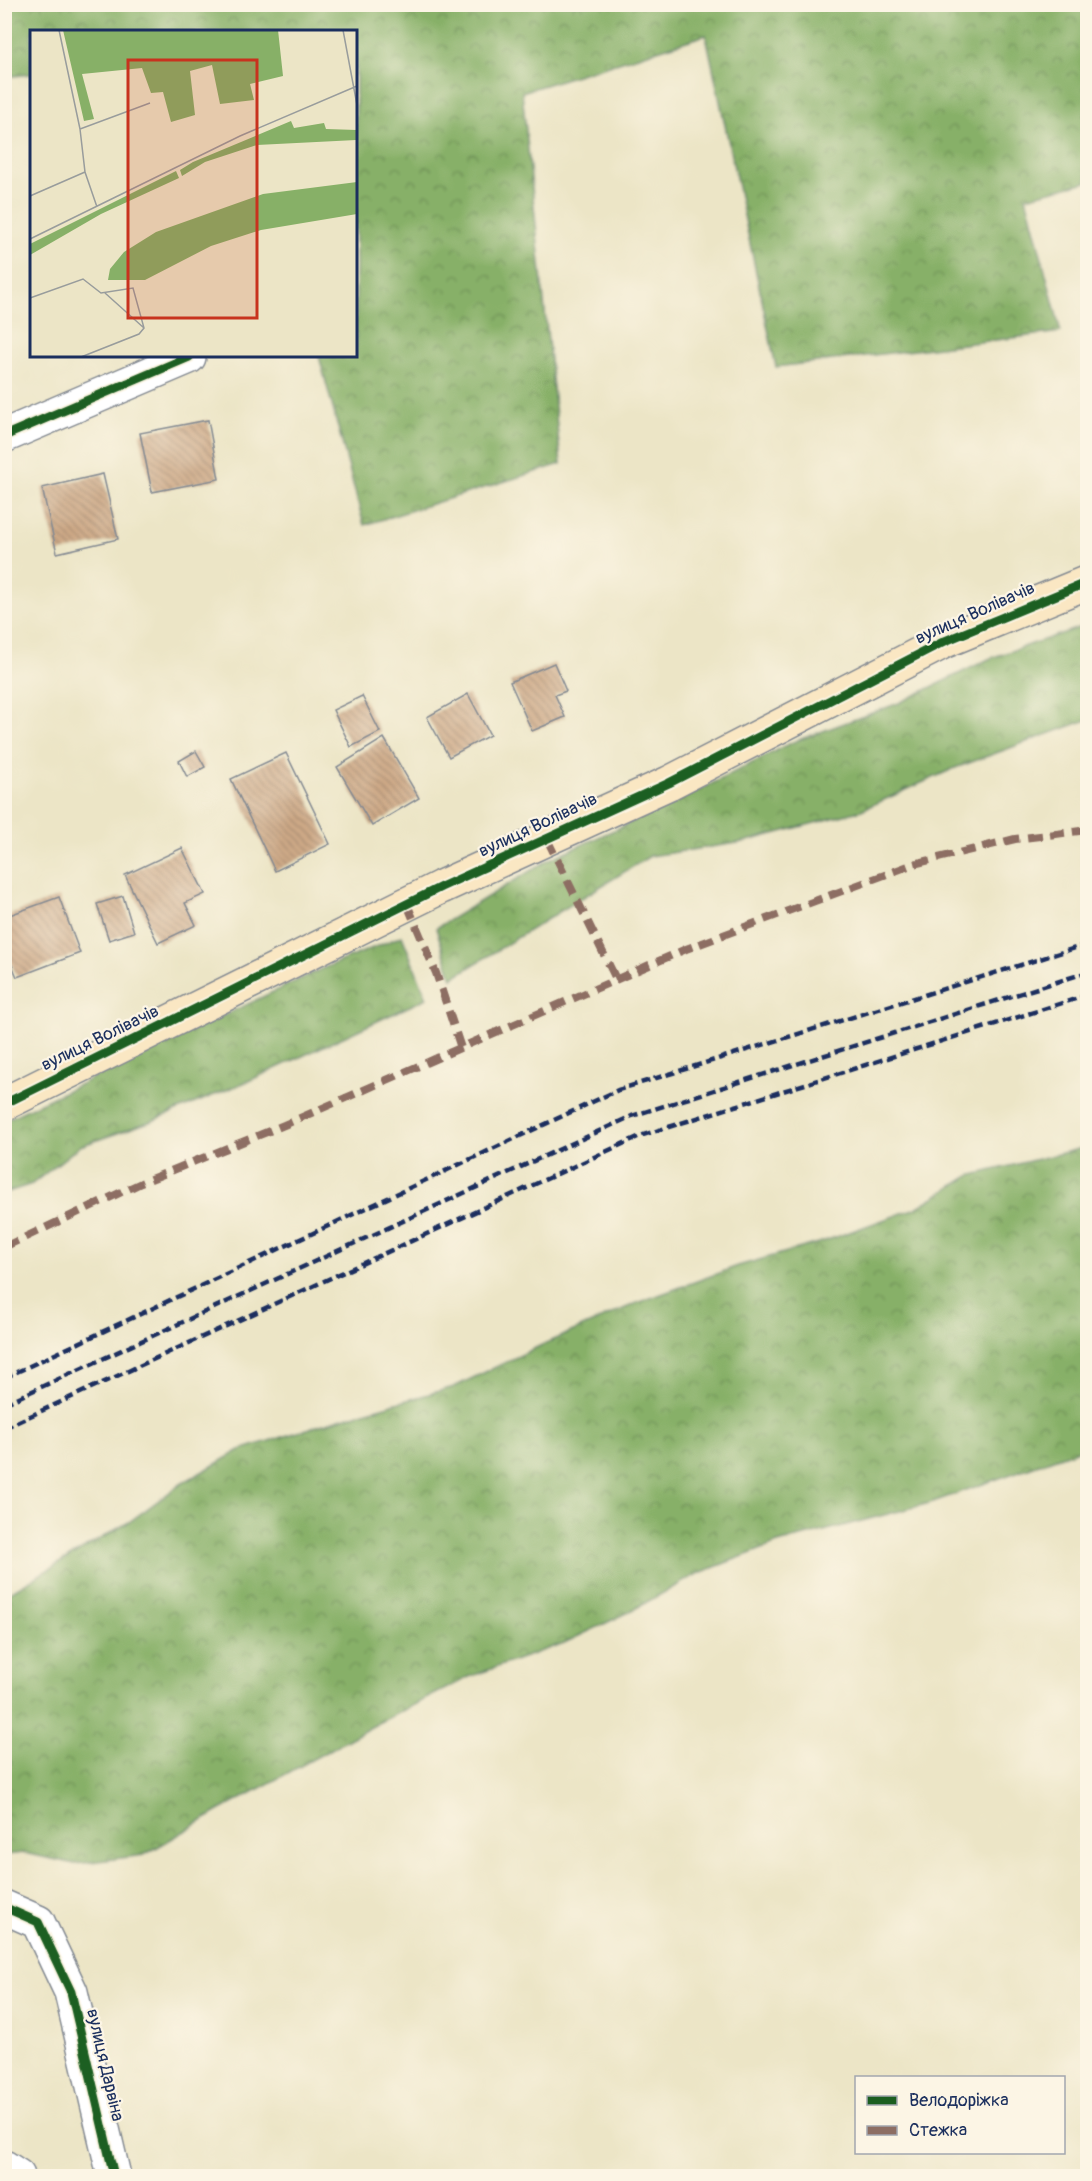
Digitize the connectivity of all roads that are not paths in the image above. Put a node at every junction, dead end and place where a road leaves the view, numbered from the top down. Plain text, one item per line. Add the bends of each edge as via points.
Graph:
1 (189, 357) dead end
2 (4, 436) edge
3 (1088, 582) edge
4 (4, 1104) edge
5 (4, 1907) edge
6 (4, 2167) edge
7 (18, 2176) edge
8 (114, 2176) edge

1 - 2 street
3 - 4 street, вулиця Волівачів via 945,641 669,783 441,887
5 - 8 street, вулиця Дарвіна via 38,1922 71,1992
6 - 7 street

